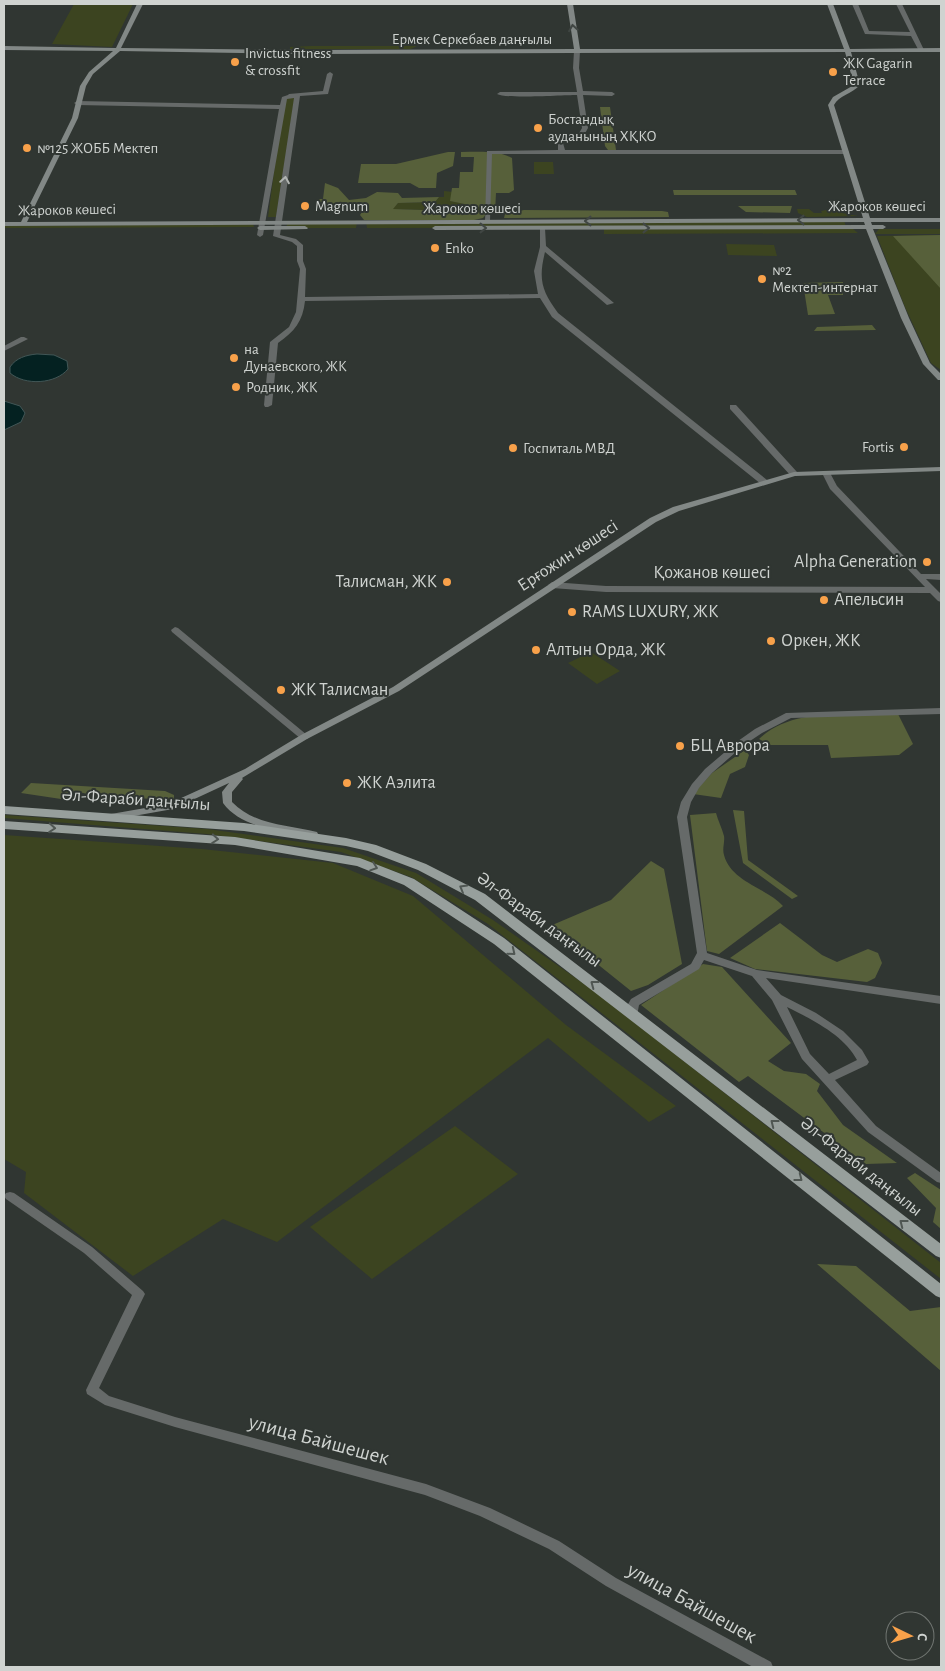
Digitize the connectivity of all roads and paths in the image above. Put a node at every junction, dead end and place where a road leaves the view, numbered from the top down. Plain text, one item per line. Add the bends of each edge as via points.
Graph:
1 (140, 4) edge
2 (570, 4) edge
3 (830, 4) edge
4 (855, 4) edge
5 (899, 4) edge
6 (912, 34) junction
7 (4, 48) edge
8 (921, 50) junction
9 (941, 50) edge
10 (117, 51) junction
11 (848, 51) junction
12 (577, 52) junction
13 (330, 74) dead end
14 (580, 92) junction
15 (500, 94) dead end
16 (612, 94) dead end
17 (291, 95) junction
18 (77, 103) junction
19 (283, 107) junction
20 (562, 152) junction
21 (846, 152) junction
22 (941, 220) edge
23 (487, 221) junction
24 (868, 223) junction
25 (4, 224) edge
26 (23, 224) junction
27 (363, 225) junction
28 (941, 226) edge
29 (262, 228) junction
30 (277, 228) junction
31 (543, 228) junction
32 (4, 230) edge
33 (544, 247) junction
34 (542, 296) junction
35 (300, 299) junction
36 (610, 303) dead end
37 (24, 339) dead end
38 (4, 349) edge
39 (941, 378) edge
40 (268, 405) dead end
41 (733, 407) dead end
42 (941, 469) edge
43 (826, 473) junction
44 (794, 474) junction
45 (764, 482) junction
46 (919, 576) junction
47 (941, 577) edge
48 (552, 585) junction
49 (932, 590) junction
50 (941, 599) edge
51 (175, 630) dead end
52 (941, 711) edge
53 (304, 737) junction
54 (248, 770) junction
55 (4, 810) edge
56 (110, 817) junction
57 (4, 825) edge
58 (346, 842) junction
59 (699, 958) junction
60 (756, 973) junction
61 (777, 998) junction
62 (616, 1000) junction
63 (941, 1000) edge
64 (633, 1013) junction
65 (827, 1079) junction
66 (941, 1179) edge
67 (10, 1196) dead end
68 (941, 1252) edge
69 (941, 1292) edge
70 (766, 1667) edge

1 - 10 street
12 -> 2 street
3 - 11 street
4 - 6 street via 867,33
5 - 6 street
6 - 8 street
7 - 10 street, Ермек Серкебаев даңғылы
8 - 9 street, Ермек Серкебаев даңғылы
8 - 11 street, Ермек Серкебаев даңғылы
10 - 12 street, Ермек Серкебаев даңғылы
10 - 18 street via 91,73
11 - 12 street, Ермек Серкебаев даңғылы
11 - 21 street via 857,85 835,98 831,105
12 - 14 street
13 - 17 street via 326,93
14 - 15 street via 564,95
14 - 16 street
14 - 20 street via 585,132 560,142
17 - 19 street via 284,98
30 -> 17 street via 297,97
18 - 19 street
18 - 26 street via 75,118
19 - 29 street
20 - 21 street
20 - 23 street via 489,152
21 - 24 street
22 - 24 street, Жароков көшесі
24 -> 23 street, Жароков көшесі
23 - 27 street, Жароков көшесі
24 - 28 street, Жароков көшесі
31 -> 24 street, Жароков көшесі
24 - 39 street via 905,318 927,364
25 - 26 street, Жароков көшесі
26 - 29 street, Жароков көшесі
27 - 30 street, Жароков көшесі
27 -> 31 street, Жароков көшесі
29 - 30 street, Жароков көшесі
29 - 32 street, Жароков көшесі
30 - 35 street via 300,245 300,261 304,269
31 - 33 street
33 - 34 street via 537,271
33 - 36 street
34 - 35 street
34 - 45 street via 556,316
35 - 40 street via 298,323 287,335 274,342
37 - 38 street
41 - 44 street
42 - 43 street, Ерғожин көшесі
43 - 44 street, Ерғожин көшесі
43 - 46 street via 833,487
44 - 45 street, Ерғожин көшесі
45 - 48 street, Ерғожин көшесі via 676,509 653,520
46 - 47 street
46 - 49 street
48 - 49 street, Қожанов көшесі via 606,589
48 - 53 street, Ерғожин көшесі via 396,689
49 - 50 street
51 - 53 street
52 - 59 street via 789,714 716,762 701,777 683,806 682,817
53 - 54 street, Ерғожин көшесі
54 - 56 street, Ерғожин көшесі via 170,807
54 - 58 street, Ерғожин көшесі via 228,787 225,794 231,810 252,820
55 - 56 main road, Әл-Фараби даңғылы
56 - 58 main road, Әл-Фараби даңғылы via 244,827
57 -> 69 main road, Әл-Фараби даңғылы via 235,841 331,855 386,871 438,899 499,941
62 -> 58 main road, Әл-Фараби даңғылы via 480,897 422,867
59 - 60 street
59 - 62 street via 632,999
59 - 64 street via 695,966 635,1002
60 - 61 street
60 - 63 street
61 - 65 street via 806,1056
61 - 65 street via 793,1004 861,1053 863,1062
62 - 64 main road, Әл-Фараби даңғылы
68 -> 64 main road, Әл-Фараби даңғылы
65 - 66 street via 872,1129
67 - 70 street, улица Байшешек via 88,1250 139,1294 92,1390 105,1400 426,1490 485,1512 554,1545 611,1582

